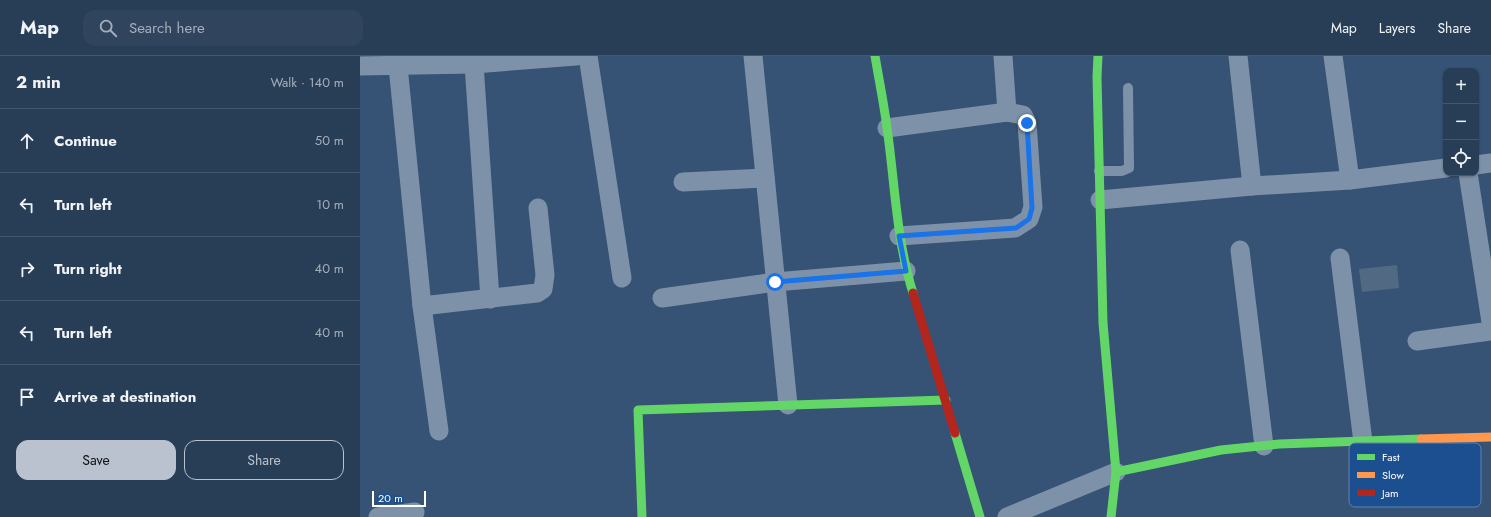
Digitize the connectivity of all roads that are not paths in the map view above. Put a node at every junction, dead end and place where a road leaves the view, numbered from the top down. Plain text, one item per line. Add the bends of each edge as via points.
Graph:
1 (576, 56) edge
2 (588, 56) edge
3 (753, 56) edge
4 (875, 56) edge
5 (1003, 56) edge
6 (1098, 56) edge
7 (1238, 56) edge
8 (1333, 56) edge
9 (398, 61) edge
10 (468, 62) edge
11 (360, 66) edge
12 (1128, 88) dead end
13 (1007, 112) junction
14 (887, 128) junction
15 (1491, 164) edge
16 (1479, 165) edge
17 (1443, 168) edge
18 (1099, 171) junction
19 (1468, 176) edge
20 (765, 178) junction
21 (1350, 180) junction
22 (683, 182) dead end
23 (1252, 186) junction
24 (1100, 200) junction
25 (538, 208) dead end
26 (899, 236) junction
27 (1240, 250) dead end
28 (1340, 258) dead end
29 (906, 271) junction
30 (622, 278) dead end
31 (775, 282) junction
32 (662, 298) dead end
33 (490, 299) junction
34 (422, 306) junction
35 (1491, 322) edge
36 (1491, 331) edge
37 (1418, 341) dead end
38 (946, 400) junction
39 (788, 405) junction
40 (439, 431) dead end
41 (1491, 437) edge
42 (1363, 442) junction
43 (1264, 446) junction
44 (1116, 472) junction
45 (415, 512) dead end
46 (378, 517) edge
47 (642, 517) edge
48 (980, 517) edge
49 (1007, 517) edge
50 (1111, 517) edge

1 - 10 street
2 - 30 street
3 - 20 street
4 - 14 street
5 - 13 street
6 - 18 street
7 - 23 street
8 - 21 street
9 - 10 street
9 - 11 street
9 - 34 street
10 - 33 street
12 - 18 lane via 1129,168
13 - 14 street
13 - 26 street via 1023,115 1027,123 1032,208 1029,219 1016,228
14 - 26 street
15 - 16 street
17 - 21 street
18 - 24 street
19 - 35 street
20 - 22 street
20 - 31 street
21 - 23 street
23 - 24 street
24 - 44 street via 1103,323
25 - 33 street via 545,275 544,289 537,293
26 - 29 street
27 - 43 street
28 - 42 street
29 - 31 street
29 - 38 street
31 - 32 street
31 - 39 street
33 - 34 street
34 - 40 street
36 - 37 street
38 - 39 street
38 - 48 street
39 - 47 street via 638,410
41 - 42 street
42 - 43 street
43 - 44 street via 1221,450
44 - 49 street
44 - 50 street
45 - 46 street

